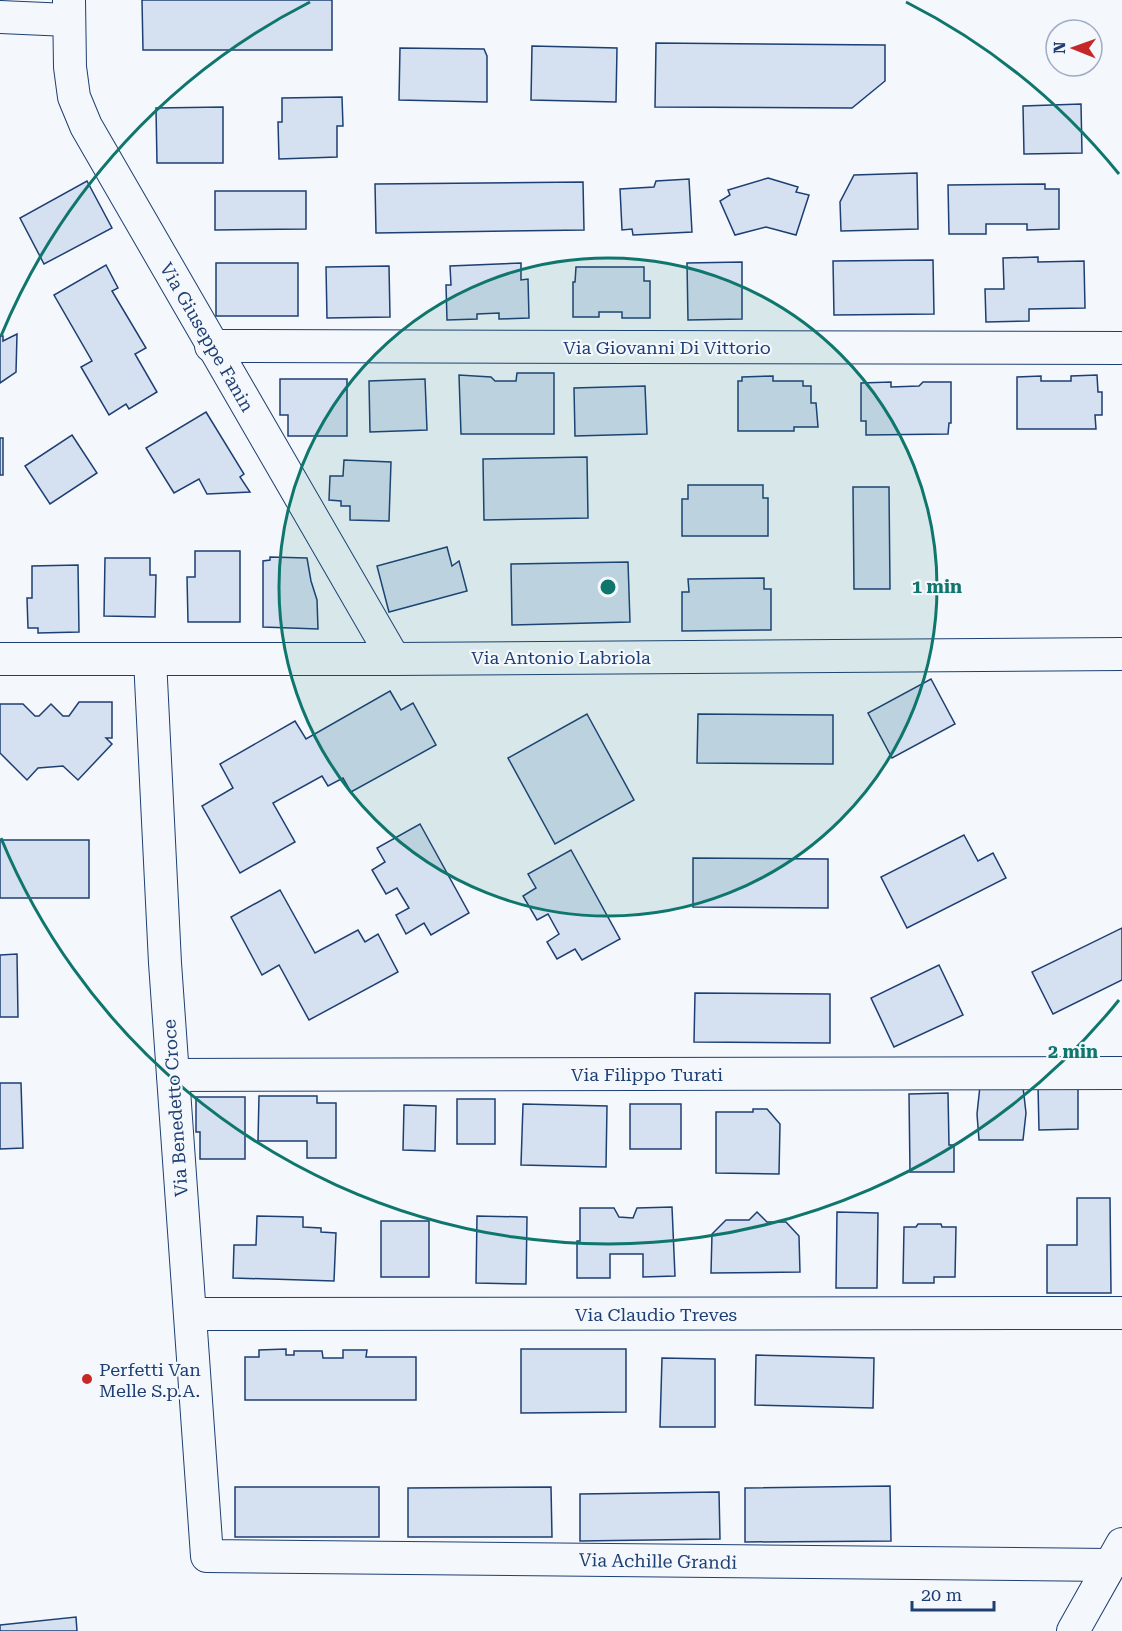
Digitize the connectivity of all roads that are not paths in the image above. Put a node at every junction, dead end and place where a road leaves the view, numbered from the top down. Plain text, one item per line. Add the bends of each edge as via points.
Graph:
1 (69, 10) edge
2 (0, 17) edge
3 (212, 346) junction
4 (1122, 348) edge
5 (1122, 654) edge
6 (394, 658) junction
7 (0, 659) edge
8 (150, 659) junction
9 (1122, 1073) edge
10 (173, 1075) junction
11 (1122, 1313) edge
12 (190, 1314) junction
13 (1116, 1555) edge
14 (207, 1556) joint
15 (1073, 1631) edge

1 - 2 street
1 - 3 street, Via Giuseppe Fanin via 74,97 86,126
3 - 4 street, Via Giovanni Di Vittorio
3 - 6 street, Via Giuseppe Fanin
5 - 6 street, Via Antonio Labriola
6 - 8 street, Via Antonio Labriola
7 - 8 street, Via Antonio Labriola
8 - 10 street, Via Benedetto Croce
9 - 10 street, Via Filippo Turati
10 - 12 street, Via Benedetto Croce
11 - 12 street, Via Claudio Treves
12 - 14 street, Via Benedetto Croce
13 - 14 street, Via Achille Grandi
13 - 15 street

